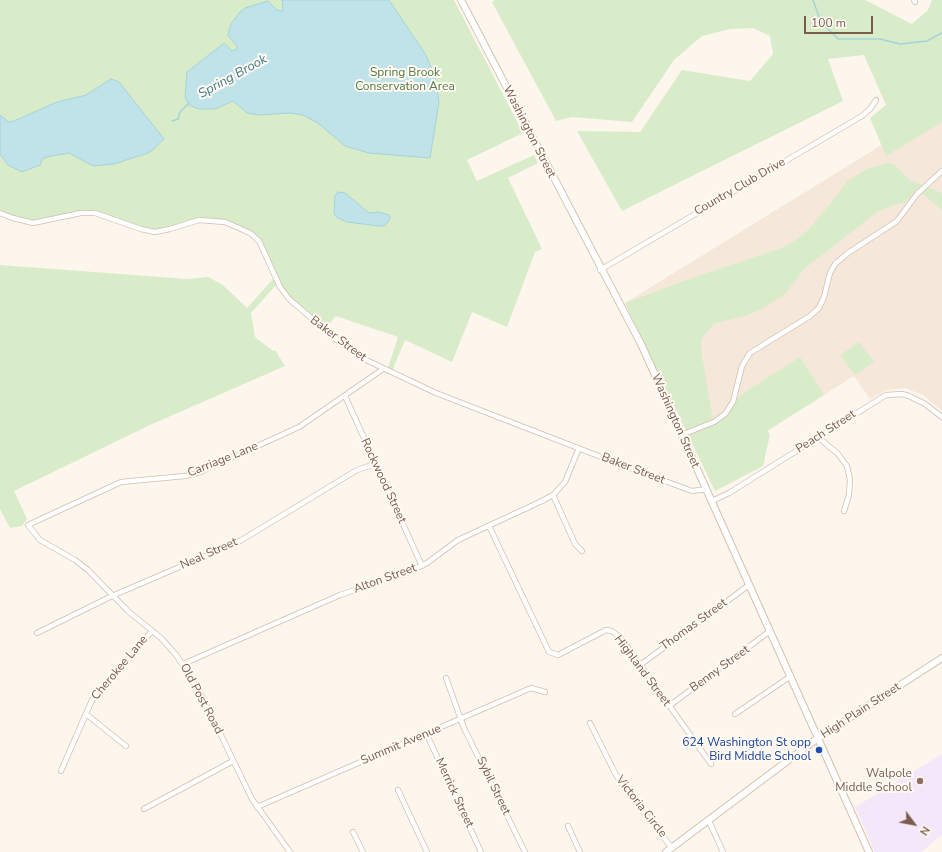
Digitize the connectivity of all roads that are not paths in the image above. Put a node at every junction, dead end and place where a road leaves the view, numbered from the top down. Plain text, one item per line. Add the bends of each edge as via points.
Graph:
1 (461, 0) edge
2 (876, 100) dead end
3 (942, 171) edge
4 (0, 213) edge
5 (600, 270) junction
6 (383, 369) junction
7 (346, 396) junction
8 (942, 418) edge
9 (681, 435) junction
10 (818, 437) junction
11 (579, 448) junction
12 (375, 464) junction
13 (707, 489) junction
14 (553, 495) junction
15 (712, 501) junction
16 (844, 510) dead end
17 (28, 525) joint
18 (489, 526) junction
19 (582, 552) dead end
20 (422, 566) junction
21 (749, 585) junction
22 (112, 596) junction
23 (152, 631) junction
24 (770, 632) junction
25 (37, 633) dead end
26 (942, 658) edge
27 (183, 664) junction
28 (640, 665) junction
29 (791, 676) junction
30 (446, 678) dead end
31 (545, 692) dead end
32 (669, 706) junction
33 (86, 714) junction
34 (735, 714) dead end
35 (460, 719) junction
36 (590, 723) dead end
37 (427, 735) junction
38 (818, 738) junction
39 (126, 746) dead end
40 (233, 761) junction
41 (711, 764) dead end
42 (61, 771) dead end
43 (398, 790) dead end
44 (257, 807) junction
45 (144, 809) dead end
46 (709, 821) junction
47 (568, 826) dead end
48 (353, 832) dead end
49 (672, 848) junction
50 (290, 852) edge
51 (362, 852) edge
52 (427, 852) edge
53 (481, 852) edge
54 (525, 852) edge
55 (580, 852) edge
56 (666, 852) edge
57 (723, 852) edge
58 (869, 852) edge

1 - 5 main road, Washington Street
2 - 5 street, Country Club Drive via 862,116
3 - 9 street via 917,194 897,221 835,264 819,308 750,353 742,366 732,402 724,414 714,422
4 - 6 street, Baker Street via 32,223 81,212 95,213 141,230 155,232 199,220 225,222 259,241 280,287 296,306 346,348
5 - 9 main road, Washington Street via 642,346
6 - 7 street, Carriage Lane
6 - 11 street, Baker Street via 436,393
7 - 12 street, Rockwood Street
7 - 17 street, Carriage Lane via 299,428 198,473 121,482
8 - 10 street, Peach Street via 917,399 902,394 890,394
9 - 13 main road, Washington Street
10 - 15 street, Peach Street
10 - 16 street via 838,454 847,466 850,480
11 - 13 street, Baker Street via 692,491
11 - 14 street, Alton Street via 565,482
12 - 20 street, Rockwood Street
12 - 22 street, Neal Street via 357,470 240,541
13 - 15 main road, Washington Street
14 - 18 street, Alton Street
14 - 19 street via 575,544
15 - 21 main road, Washington Street
17 - 22 street, Old Post Road via 40,540 83,565
18 - 20 street, Alton Street via 458,540
18 - 28 street, Highland Street via 549,652 558,655 608,630 619,636
20 - 27 street, Alton Street via 340,595
21 - 24 main road, Washington Street
21 - 28 street, Thomas Street
22 - 23 street, Old Post Road
22 - 25 street, Neal Street
23 - 27 street, Old Post Road via 170,647
23 - 33 street, Cherokee Lane via 92,700
24 - 29 main road, Washington Street
24 - 32 street, Benny Street
26 - 38 main road, High Plain Street
27 - 40 street, Old Post Road via 206,704
28 - 32 street, Highland Street
29 - 34 street
29 - 38 main road, Washington Street
30 - 35 street, Sybil Street
31 - 35 street, Summit Avenue via 531,688
32 - 41 street, Highland Street
33 - 39 street
33 - 42 street, Cherokee Lane
35 - 37 street, Summit Avenue
35 - 54 street, Sybil Street
36 - 49 street, Victoria Circle via 624,788
37 - 44 street, Summit Avenue
37 - 53 street, Merrick Street
38 - 46 main road, High Plain Street
38 - 58 main road, Washington Street
40 - 44 street, Old Post Road
40 - 45 street
43 - 52 street
44 - 50 street, Old Post Road
46 - 49 main road, High Plain Street
46 - 57 street
47 - 55 street
48 - 51 street
49 - 56 main road, High Plain Street

